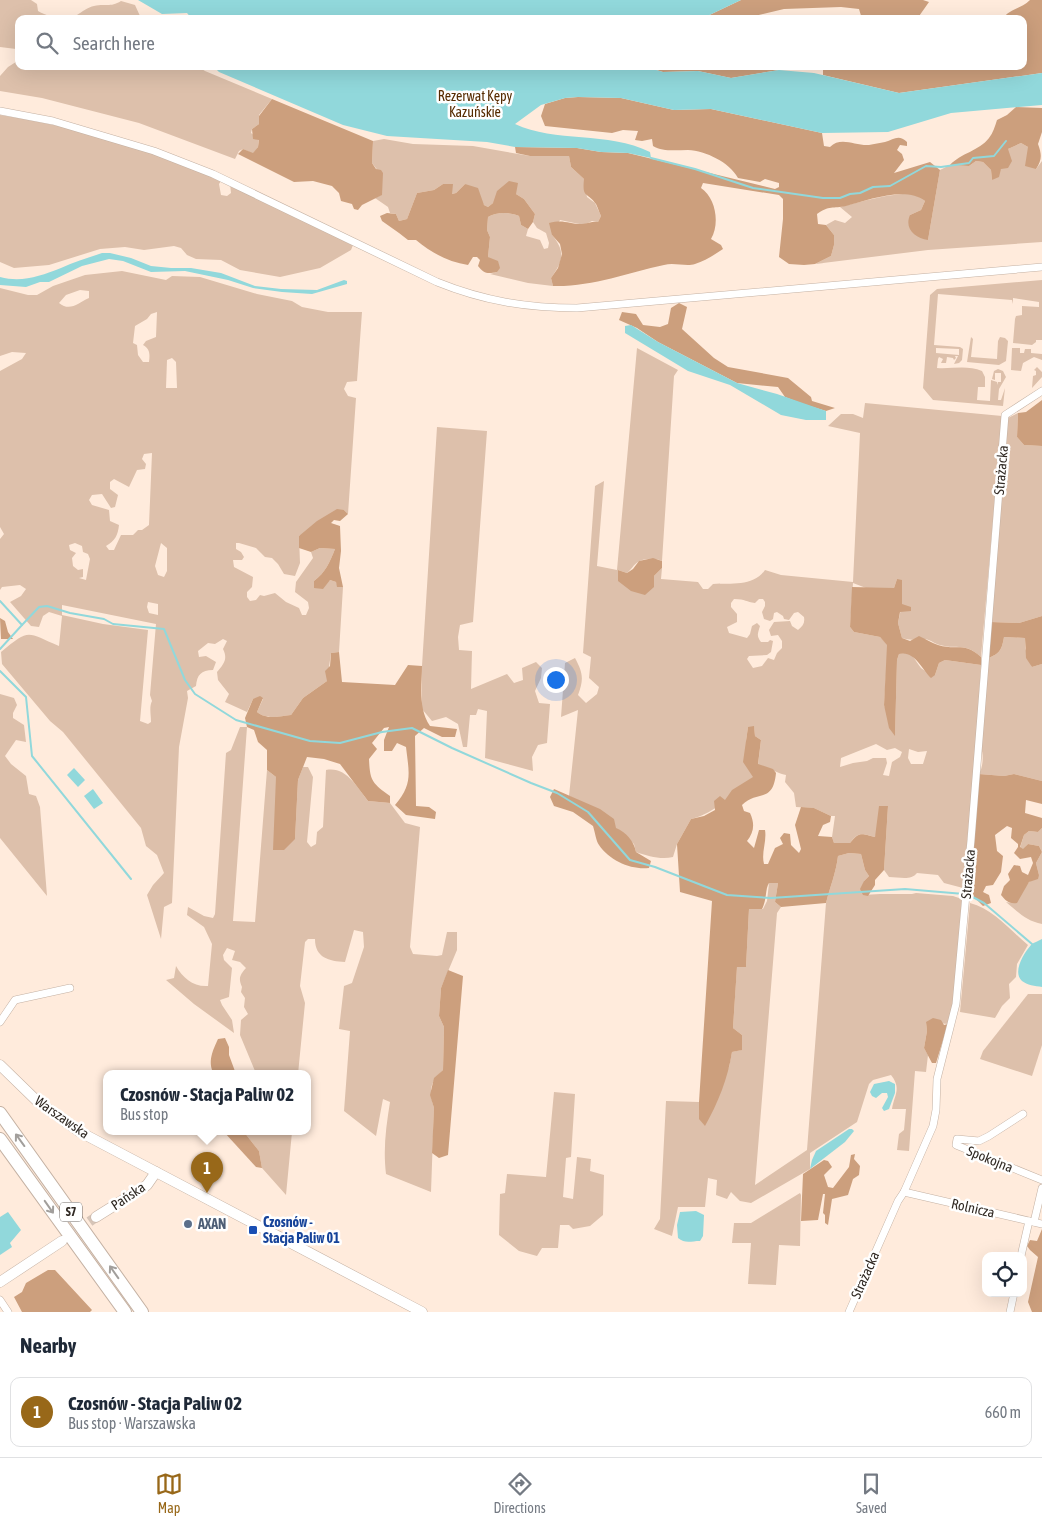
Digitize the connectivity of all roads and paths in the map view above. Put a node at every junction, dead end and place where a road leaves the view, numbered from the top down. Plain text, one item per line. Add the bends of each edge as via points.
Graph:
1 (0, 111) edge
2 (1042, 267) edge
3 (1042, 391) edge
4 (70, 988) dead end
5 (0, 1022) edge
6 (0, 1066) edge
7 (0, 1112) edge
8 (1024, 1114) dead end
9 (0, 1139) edge
10 (156, 1172) junction
11 (1042, 1180) edge
12 (1042, 1188) edge
13 (904, 1192) junction
14 (96, 1217) tunnel mouth
15 (1035, 1222) edge
16 (62, 1241) tunnel mouth
17 (1023, 1252) edge
18 (0, 1282) edge
19 (1013, 1297) edge
20 (0, 1300) edge
21 (8, 1312) edge
22 (125, 1312) edge
23 (142, 1312) edge
24 (421, 1312) edge
25 (849, 1312) edge
26 (1010, 1312) edge

1 - 2 street via 54,121 162,154 213,174 438,282 513,305 577,308
3 - 13 street, Strażacka via 1006,415 956,1004 937,1079 933,1126
4 - 5 street via 15,1000
6 - 10 street, Warszawska via 56,1116
23 -> 7 highway, S7
8 - 11 street, Spokojna via 979,1141 957,1139 956,1145
9 -> 22 highway, S7
10 - 14 street, Pańska via 147,1184
10 - 24 street, Warszawska
12 - 15 street
13 - 15 street, Rolnicza
13 - 25 street, Strażacka
15 - 17 street
16 - 18 street
19 - 26 street
20 - 21 street

